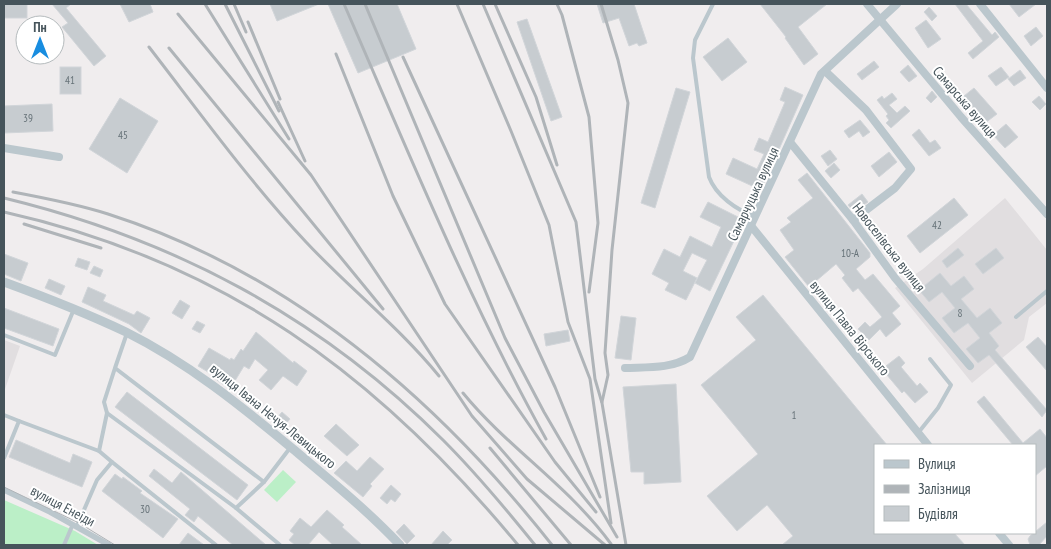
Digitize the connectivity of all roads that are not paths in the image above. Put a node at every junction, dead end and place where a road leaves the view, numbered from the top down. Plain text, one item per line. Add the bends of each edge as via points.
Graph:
1 (713, 4) edge
2 (867, 4) edge
3 (897, 4) edge
4 (980, 4) edge
5 (879, 19) junction
6 (825, 71) junction
7 (1047, 88) edge
8 (790, 142) junction
9 (4, 148) edge
10 (59, 157) dead end
11 (1047, 211) edge
12 (756, 217) junction
13 (853, 220) junction
14 (752, 227) junction
15 (4, 282) edge
16 (1047, 291) edge
17 (74, 308) junction
18 (1016, 317) dead end
19 (127, 333) junction
20 (4, 334) edge
21 (930, 359) dead end
22 (970, 366) dead end
23 (115, 368) junction
24 (625, 368) dead end
25 (107, 413) junction
26 (4, 415) edge
27 (20, 421) junction
28 (918, 433) junction
29 (927, 444) edge
30 (290, 447) junction
31 (99, 451) junction
32 (4, 458) edge
33 (112, 462) junction
34 (264, 482) junction
35 (4, 490) edge
36 (236, 508) junction
37 (75, 525) junction
38 (1000, 534) edge
39 (64, 545) edge
40 (109, 545) edge
41 (216, 545) edge
42 (280, 545) edge
43 (400, 545) edge
44 (1009, 545) edge

1 - 12 lane via 694,40 693,58 709,177 735,207
2 - 5 street, Самарська вулиця
3 - 5 street, Самарчуцька вулиця
4 - 7 street
5 - 6 street, Самарчуцька вулиця
5 - 11 street, Самарська вулиця via 961,118
6 - 8 street, Самарчуцька вулиця
6 - 13 street via 866,110 911,169 895,188
8 - 12 street, Самарчуцька вулиця
8 - 13 street, Новоселівська вулиця
9 - 10 street
12 - 14 street, Самарчуцька вулиця
13 - 22 street, Новоселівська вулиця via 895,278
14 - 24 street, Самарчуцька вулиця via 690,357 666,366
14 - 28 street, вулиця Павла Вірського
15 - 17 street, вулиця Івана Нечуя-Левицького
16 - 18 lane
17 - 19 street, вулиця Івана Нечуя-Левицького
17 - 20 lane via 55,356
19 - 23 lane
19 - 30 street, вулиця Івана Нечуя-Левицького via 197,373 235,400
21 - 28 lane via 951,385
23 - 25 lane via 104,402
23 - 34 lane
25 - 31 lane
25 - 36 lane
26 - 27 lane
27 - 31 lane
27 - 32 lane
28 - 29 street, вулиця Павла Вірського
30 - 34 lane
30 - 43 street, вулиця Івана Нечуя-Левицького
31 - 33 lane
33 - 37 lane via 96,480
33 - 41 lane
34 - 36 lane
35 - 37 street, вулиця Енеїди
36 - 42 lane
37 - 39 lane
37 - 40 street, вулиця Енеїди
38 - 44 street

